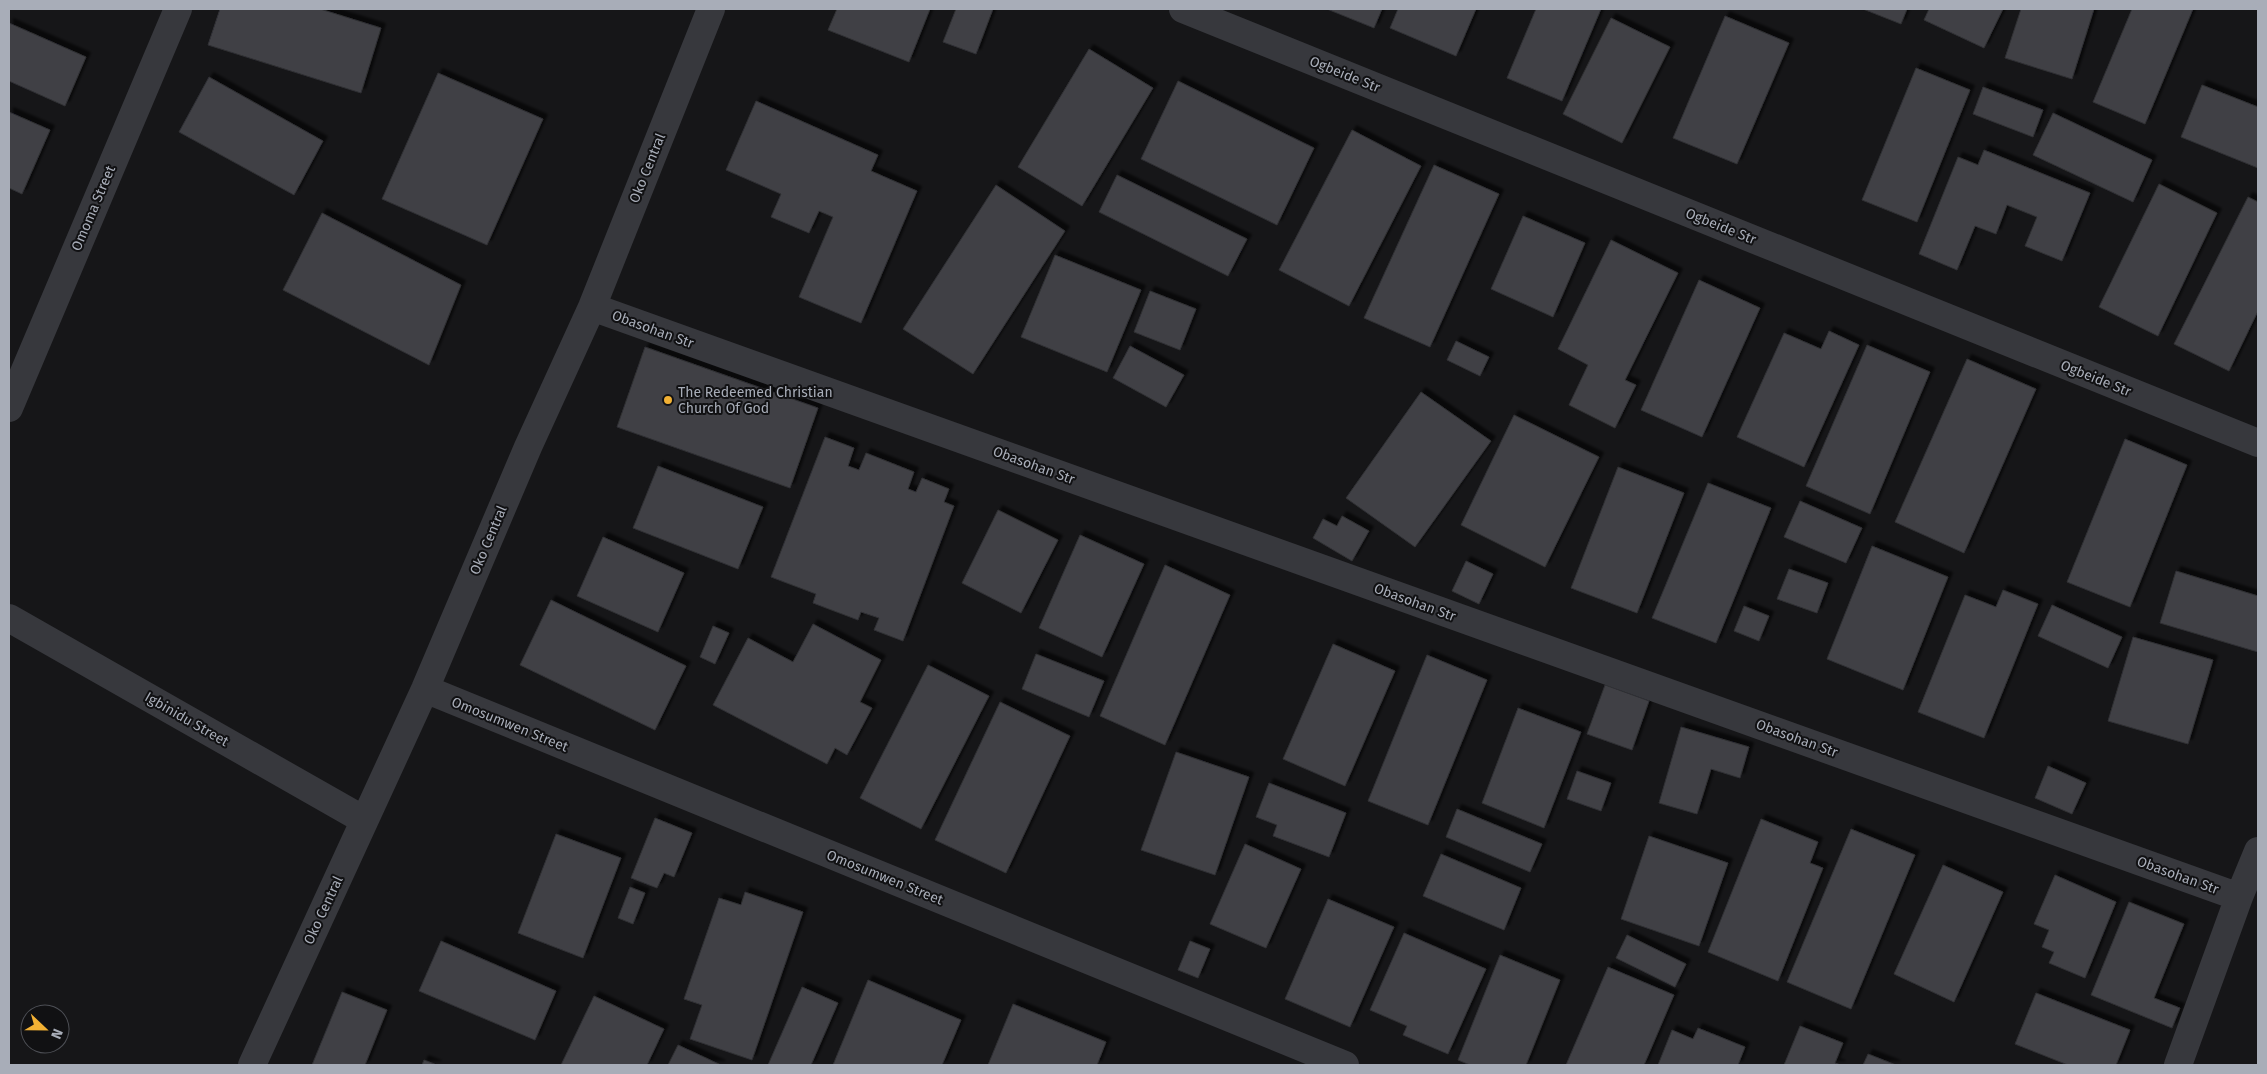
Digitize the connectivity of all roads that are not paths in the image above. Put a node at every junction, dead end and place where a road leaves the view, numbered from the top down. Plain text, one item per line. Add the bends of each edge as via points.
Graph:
1 (178, 9) edge
2 (711, 9) edge
3 (1183, 9) edge
4 (592, 307) junction
5 (9, 408) edge
6 (2258, 443) edge
7 (9, 618) edge
8 (425, 689) junction
9 (364, 820) junction
10 (2258, 851) edge
11 (2239, 897) junction
12 (252, 1065) edge
13 (1345, 1065) edge
14 (2178, 1065) edge

1 - 5 street, Omoma Street
2 - 4 street, Oko Central
3 - 6 street, Ogbeide Str
4 - 8 street, Oko Central via 528,447
4 - 11 street, Obasohan Str
7 - 9 street, Igbinidu Street
8 - 9 street, Oko Central
8 - 13 street, Omosumwen Street
9 - 12 street, Oko Central
10 - 11 street
11 - 14 street

